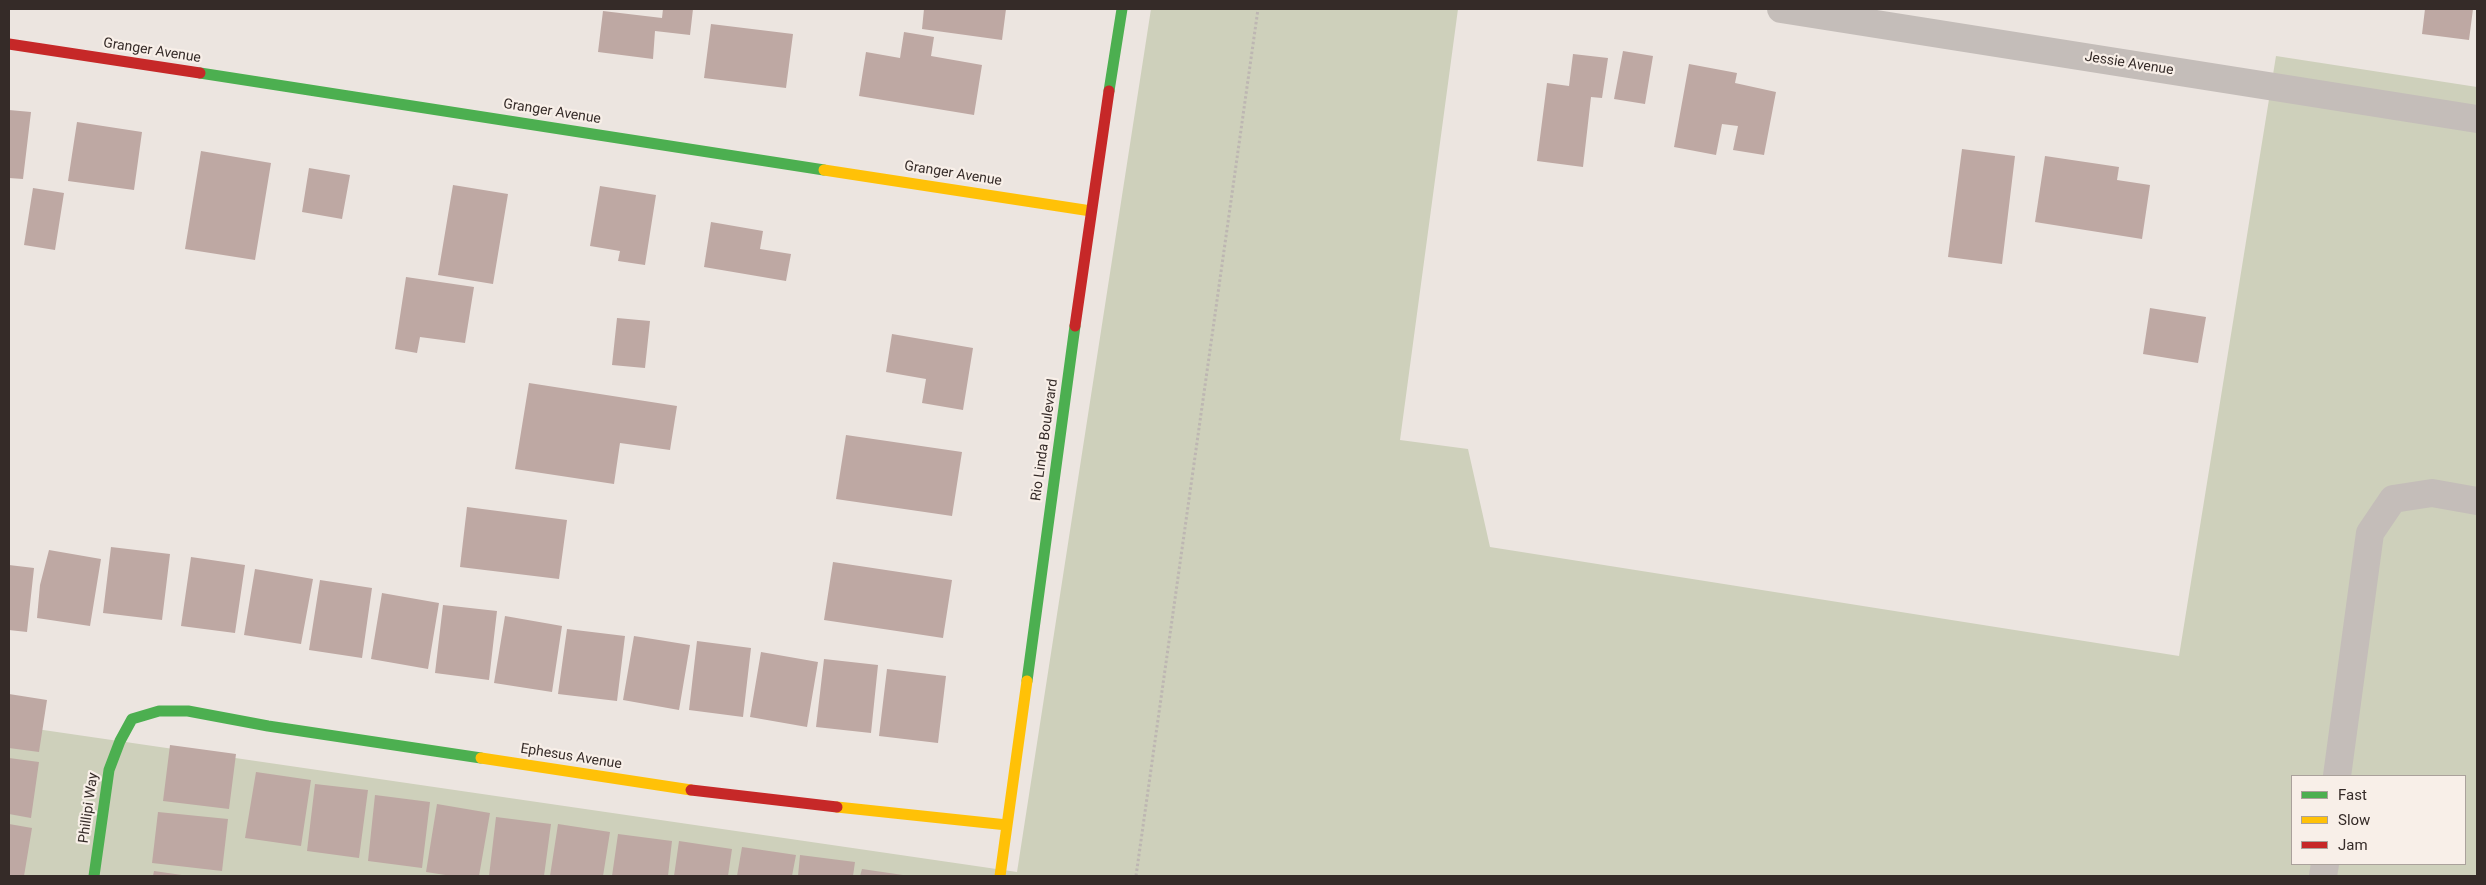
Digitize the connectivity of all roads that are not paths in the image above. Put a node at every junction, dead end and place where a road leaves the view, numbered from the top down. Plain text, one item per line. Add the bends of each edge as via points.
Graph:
1 (1122, 9) edge
2 (1781, 9) edge
3 (9, 44) edge
4 (2477, 119) edge
5 (1091, 211) junction
6 (2477, 501) edge
7 (132, 719) joint
8 (2337, 775) edge
9 (1007, 825) junction
10 (94, 876) edge
11 (1000, 876) edge

1 - 5 street, Rio Linda Boulevard
2 - 4 street, Jessie Avenue
3 - 5 street, Granger Avenue
5 - 9 street, Rio Linda Boulevard
6 - 8 street via 2432,493 2393,499 2370,533
7 - 9 street, Ephesus Avenue via 160,711 188,711 725,795
7 - 10 street, Phillipi Way via 109,770
9 - 11 street, Rio Linda Boulevard

